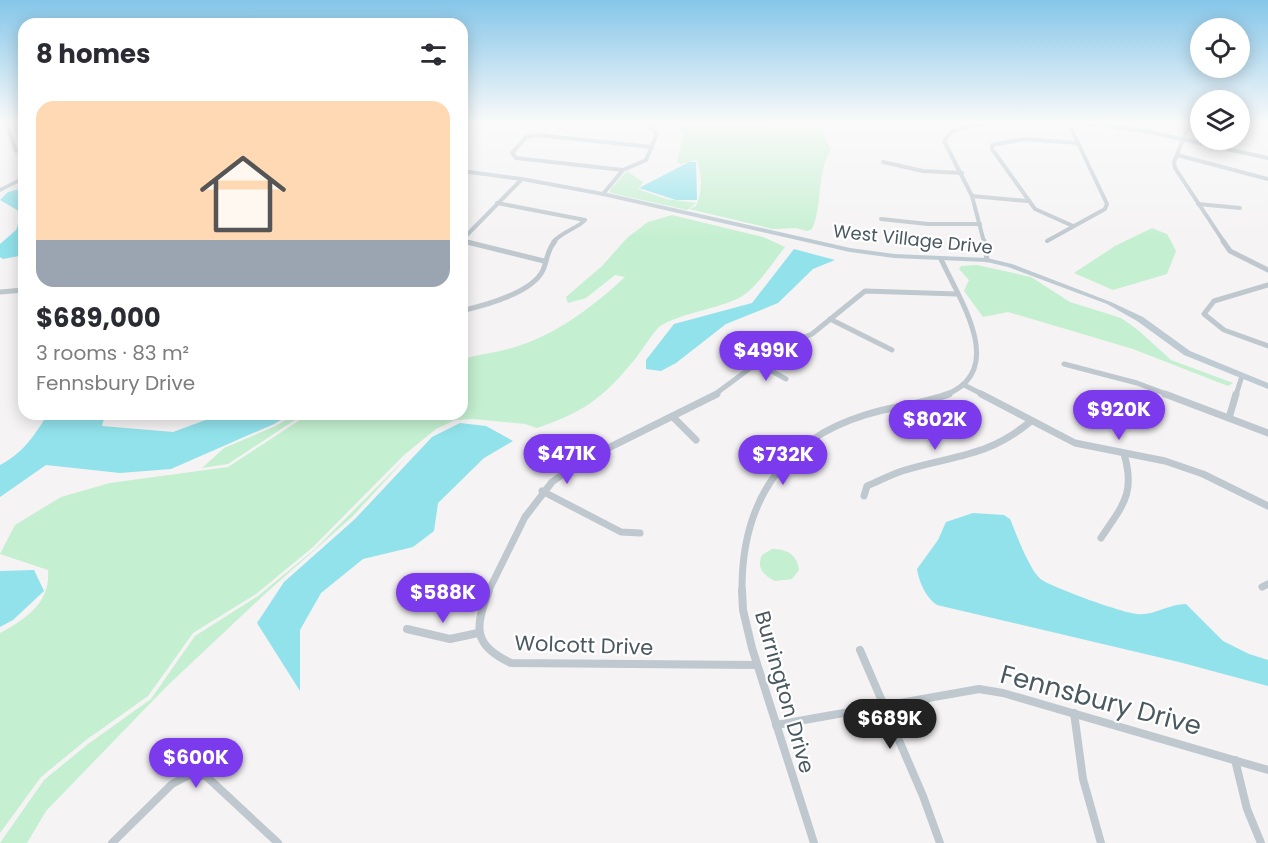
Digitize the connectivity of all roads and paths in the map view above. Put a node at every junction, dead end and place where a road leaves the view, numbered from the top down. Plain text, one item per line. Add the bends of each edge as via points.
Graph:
1 (546, 161) edge
2 (642, 161) edge
3 (954, 161) edge
4 (1000, 161) edge
5 (1087, 161) edge
6 (1176, 161) edge
7 (1202, 161) edge
8 (883, 162) dead end
9 (623, 170) junction
10 (468, 172) edge
11 (962, 173) junction
12 (1268, 178) edge
13 (522, 179) junction
14 (18, 181) edge
15 (0, 190) edge
16 (603, 194) junction
17 (972, 196) junction
18 (1027, 201) junction
19 (497, 203) junction
20 (1198, 204) junction
21 (1240, 208) dead end
22 (881, 219) dead end
23 (980, 225) junction
24 (1073, 226) junction
25 (468, 234) edge
26 (1047, 241) dead end
27 (468, 244) edge
28 (941, 259) junction
29 (987, 260) junction
30 (544, 261) junction
31 (1268, 270) edge
32 (1268, 285) edge
33 (18, 290) edge
34 (0, 292) edge
35 (957, 294) junction
36 (468, 309) edge
37 (830, 320) junction
38 (1268, 346) edge
39 (892, 350) dead end
40 (757, 363) junction
41 (1064, 364) dead end
42 (1242, 376) junction
43 (786, 379) dead end
44 (964, 385) junction
45 (1268, 386) edge
46 (673, 417) junction
47 (1229, 418) junction
48 (1031, 422) junction
49 (1268, 434) edge
50 (696, 440) dead end
51 (1124, 454) junction
52 (542, 491) junction
53 (864, 496) dead end
54 (1268, 506) edge
55 (640, 533) dead end
56 (1101, 538) dead end
57 (407, 629) dead end
58 (478, 633) junction
59 (860, 650) dead end
60 (757, 665) junction
61 (885, 705) junction
62 (1074, 713) junction
63 (776, 725) junction
64 (1235, 760) junction
65 (1268, 770) edge
66 (112, 843) edge
67 (278, 843) edge
68 (814, 843) edge
69 (940, 843) edge
70 (1101, 843) edge
71 (1261, 843) edge

1 - 9 street
2 - 9 street
3 - 11 street
4 - 18 street
5 - 24 street via 1107,204 1105,209
6 - 20 street via 1175,168
7 - 12 street
8 - 11 street via 923,171
9 - 16 street
10 - 13 street, West Village Drive
11 - 17 street
13 - 16 street, West Village Drive
13 - 19 street
14 - 15 street
16 - 28 street, West Village Drive via 830,247
17 - 18 street
17 - 23 street
18 - 24 street via 1035,209
19 - 25 street
19 - 30 street via 585,220 566,229
20 - 21 street
20 - 31 street via 1230,251
22 - 23 street
23 - 29 street
24 - 26 street
27 - 30 street
28 - 29 street, West Village Drive
28 - 35 street
29 - 42 street, West Village Drive via 1030,271 1109,303 1140,319 1187,353
30 - 36 street via 542,273 524,286 485,306
32 - 38 street via 1259,291 1218,299 1205,308 1204,314 1221,328
33 - 34 street
35 - 37 street via 865,291
35 - 44 street via 979,349 976,369
37 - 39 street
37 - 40 street
40 - 43 street
40 - 46 street via 721,392
41 - 47 street via 1137,383
42 - 45 street, West Village Drive
42 - 47 street
44 - 48 street
44 - 60 street, Burrington Drive via 934,401 878,411 842,423 810,441 783,465 757,503 744,548 742,601
46 - 50 street
46 - 52 street via 579,462
47 - 49 street
48 - 51 street via 1075,443
48 - 53 street via 992,450 905,470 867,486
51 - 54 street via 1165,461 1203,474
51 - 56 street via 1131,491
52 - 55 street via 621,532
52 - 58 street via 523,519 481,608
57 - 58 street via 450,639
58 - 60 street, Wolcott Drive via 489,653 511,663
59 - 61 street
60 - 63 street, Burrington Drive
61 - 62 street, Fennsbury Drive via 979,689
61 - 63 street, Fennsbury Drive
61 - 69 street
62 - 64 street, Fennsbury Drive
62 - 70 street via 1082,781
63 - 68 street, Burrington Drive
64 - 65 street, Fennsbury Drive
64 - 71 street via 1247,809
66 - 67 street via 172,783 189,774 206,776

